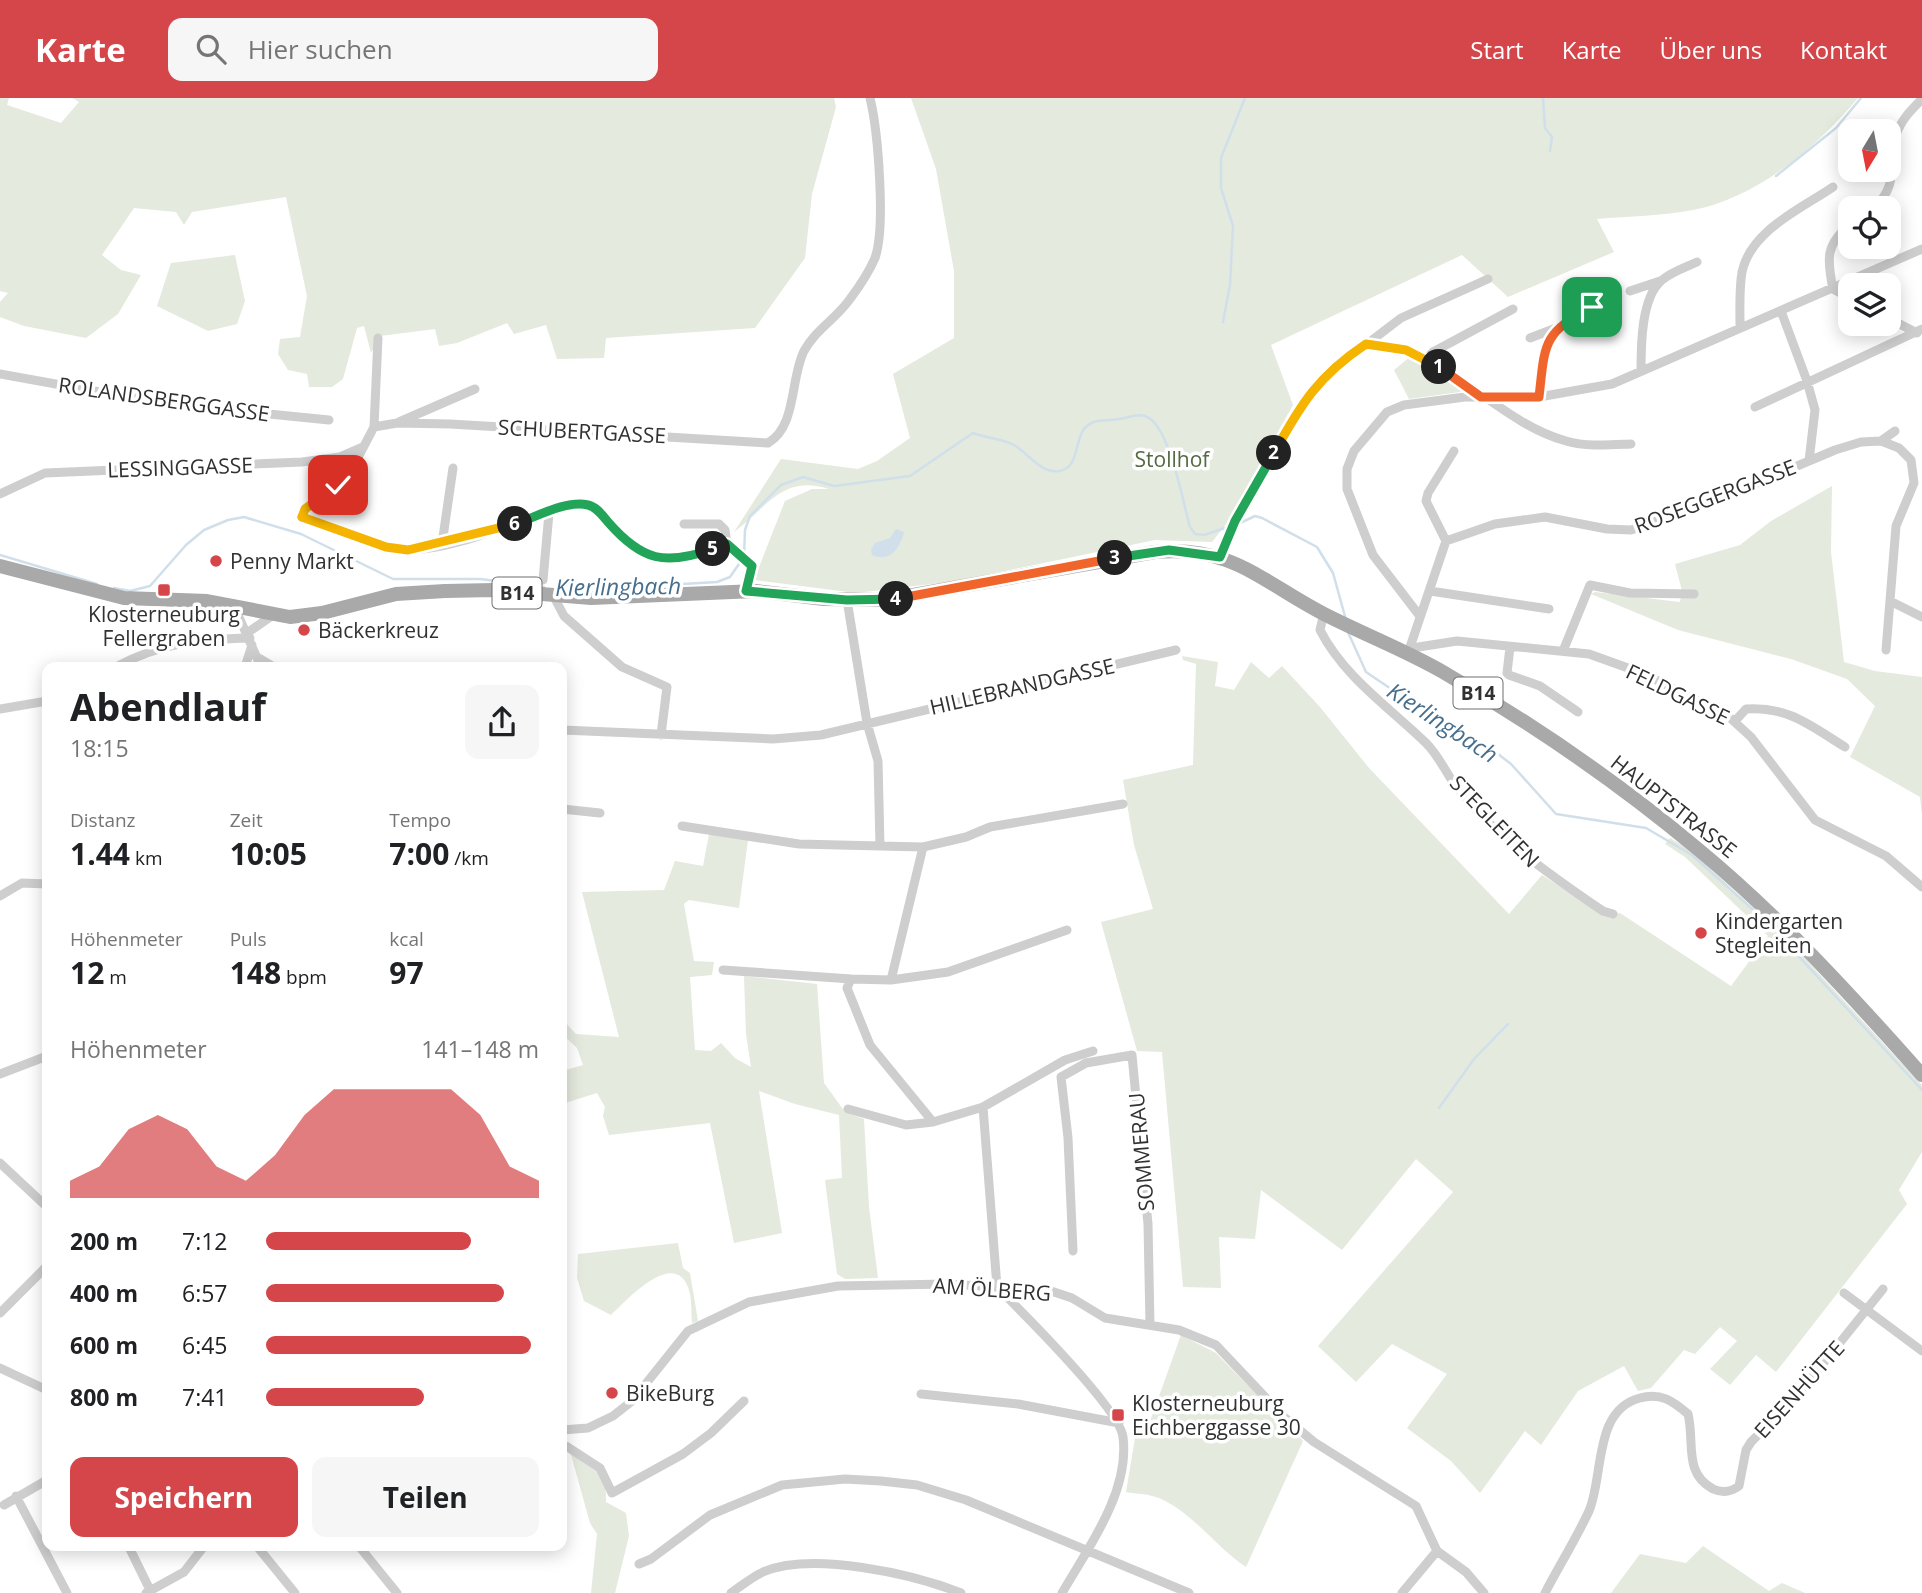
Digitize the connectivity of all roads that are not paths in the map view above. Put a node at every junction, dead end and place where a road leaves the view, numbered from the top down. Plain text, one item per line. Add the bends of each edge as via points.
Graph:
1 (870, 98) edge
2 (1922, 99) edge
3 (1833, 187) dead end
4 (1886, 196) edge
5 (1838, 234) edge
6 (1922, 249) edge
7 (1697, 262) dead end
8 (1488, 279) dead end
9 (1660, 281) junction
10 (1833, 289) junction
11 (1630, 291) dead end
12 (1838, 292) edge
13 (1592, 307) dead end
14 (1513, 309) dead end
15 (1781, 311) junction
16 (1901, 324) edge
17 (1740, 327) junction
18 (1556, 328) junction
19 (1920, 332) edge
20 (377, 338) dead end
21 (1530, 338) dead end
22 (1366, 344) junction
23 (1426, 358) junction
24 (1641, 371) junction
25 (0, 374) edge
26 (1808, 381) junction
27 (475, 389) dead end
28 (1481, 397) junction
29 (1539, 397) junction
30 (1755, 407) dead end
31 (329, 420) dead end
32 (397, 423) junction
33 (374, 427) junction
34 (1895, 431) dead end
35 (1881, 441) junction
36 (1630, 444) dead end
37 (363, 447) junction
38 (1454, 451) dead end
39 (1809, 461) junction
40 (453, 468) dead end
41 (0, 494) edge
42 (549, 513) junction
43 (684, 524) dead end
44 (1446, 541) junction
45 (442, 544) junction
46 (727, 544) junction
47 (1220, 557) junction
48 (0, 566) edge
49 (542, 580) dead end
50 (746, 591) junction
51 (1430, 591) junction
52 (1695, 594) dead end
53 (554, 597) junction
54 (847, 600) junction
55 (1890, 601) junction
56 (234, 606) junction
57 (1549, 610) dead end
58 (1324, 613) junction
59 (273, 615) junction
60 (1419, 615) junction
61 (1922, 617) edge
62 (250, 639) junction
63 (1510, 647) junction
64 (1176, 650) dead end
65 (1886, 650) dead end
66 (1410, 651) junction
67 (1563, 651) junction
68 (125, 662) edge
69 (246, 662) edge
70 (260, 662) edge
71 (42, 702) edge
72 (0, 709) edge
73 (1578, 712) dead end
74 (1735, 721) junction
75 (867, 723) junction
76 (567, 730) edge
77 (661, 735) junction
78 (1845, 747) dead end
79 (1123, 804) dead end
80 (567, 810) edge
81 (600, 813) dead end
82 (682, 826) dead end
83 (880, 846) junction
84 (923, 847) junction
85 (42, 884) edge
86 (1922, 887) edge
87 (0, 896) edge
88 (1613, 914) dead end
89 (1068, 930) dead end
90 (723, 970) dead end
91 (851, 979) junction
92 (891, 980) junction
93 (1093, 1051) dead end
94 (42, 1058) edge
95 (0, 1073) edge
96 (1922, 1075) edge
97 (983, 1107) junction
98 (848, 1108) dead end
99 (933, 1122) junction
100 (0, 1163) edge
101 (42, 1202) edge
102 (1073, 1251) dead end
103 (42, 1271) edge
104 (997, 1287) junction
105 (1883, 1289) dead end
106 (1844, 1293) dead end
107 (0, 1313) edge
108 (1867, 1313) junction
109 (1150, 1325) junction
110 (1922, 1351) edge
111 (0, 1368) edge
112 (42, 1388) edge
113 (921, 1394) dead end
114 (744, 1401) dead end
115 (1119, 1423) junction
116 (567, 1429) edge
117 (567, 1447) edge
118 (42, 1483) edge
119 (16, 1496) junction
120 (4, 1506) dead end
121 (42, 1545) edge
122 (1087, 1550) junction
123 (45, 1551) edge
124 (131, 1551) edge
125 (200, 1551) edge
126 (261, 1551) edge
127 (363, 1551) edge
128 (1437, 1551) junction
129 (639, 1564) dead end
130 (148, 1592) edge
131 (67, 1593) edge
132 (295, 1593) edge
133 (397, 1593) edge
134 (731, 1593) edge
135 (961, 1593) edge
136 (1062, 1593) edge
137 (1189, 1593) edge
138 (1402, 1593) edge
139 (1484, 1593) edge
140 (1545, 1593) edge

1 - 32 street, SCHUBERTGASSE via 879,182 876,255 850,300 816,331 803,353 784,427 777,437 768,443
2 - 4 street via 1903,119 1895,138 1894,177
3 - 17 street via 1762,236 1751,250 1743,270
5 - 10 street via 1830,248
6 - 10 street
7 - 9 street
8 - 22 street via 1410,313
9 - 11 street
9 - 24 street via 1641,332
10 - 12 street
10 - 15 street
13 - 18 street
14 - 23 street
15 - 17 street
15 - 26 street
16 - 19 street
17 - 24 street
18 - 21 street
18 - 29 street via 1547,344
19 - 26 street
20 - 33 street
22 - 23 street via 1396,347
22 - 47 street via 1304,399 1229,532
23 - 28 street
24 - 29 street via 1612,384
25 - 31 street, ROLANDSBERGGASSE via 161,403
26 - 30 street
26 - 39 street via 1815,410
27 - 32 street, SCHUBERTGASSE
28 - 29 street
28 - 36 street via 1537,430 1566,441
28 - 60 street via 1404,405 1387,412 1360,440 1347,470 1349,499 1373,555
32 - 33 street, SCHUBERTGASSE
33 - 37 street
34 - 35 street
35 - 39 street, ROSEGGERGASSE via 1861,442
35 - 55 street via 1899,448 1911,460 1914,483 1896,526
37 - 41 street, LESSINGGASSE via 340,457 302,462 45,473
37 - 45 street via 338,485 305,509 301,519 399,549
38 - 44 street via 1426,501
39 - 44 street, ROSEGGERGASSE via 1631,530 1545,517 1495,524
40 - 45 street
42 - 45 street
42 - 46 street via 575,504 591,506 631,547 662,559
42 - 49 street
43 - 46 street via 719,524 726,530
44 - 51 street
46 - 50 street via 752,566
47 - 54 main road, B14 via 1189,551 1155,552 915,597
47 - 58 main road, B14 via 1244,565
48 - 56 main road, B14 via 124,598
50 - 53 main road, B14
50 - 54 main road, B14
51 - 57 street
51 - 60 street
52 - 67 street via 1630,593 1590,585
53 - 59 main road, B14 via 494,590 415,592 322,613
53 - 77 street via 564,616 622,667 667,687
54 - 75 street
55 - 61 street
55 - 65 street
56 - 59 main road, B14
56 - 62 street
58 - 66 main road, HAUPTSTRASSE / B14
58 - 88 street, STEGLEITEN via 1320,630 1356,678 1425,742 1493,824 1542,869
59 - 62 street
60 - 66 street
62 - 68 street via 198,639 148,650
62 - 69 street
62 - 70 street
63 - 66 street, FELDGASSE via 1457,641
63 - 67 street, FELDGASSE
63 - 73 street via 1509,676 1540,686
64 - 75 street, HILLEBRANDGASSE
66 - 96 main road, HAUPTSTRASSE / B14 via 1546,736 1700,850 1801,944
67 - 74 street, FELDGASSE via 1589,654 1642,673
71 - 72 street
74 - 78 street via 1746,709 1768,707 1790,713
74 - 86 street, FELDGASSE via 1815,820 1886,856
75 - 77 street, HILLEBRANDGASSE via 783,739
75 - 83 street via 878,761
76 - 77 street, HILLEBRANDGASSE
79 - 84 street via 990,827
80 - 81 street
82 - 83 street via 799,844
83 - 84 street
84 - 92 street
85 - 87 street via 22,883
89 - 92 street via 948,972
90 - 91 street
91 - 92 street
91 - 99 street via 847,988 870,1045
93 - 97 street via 1065,1060
94 - 95 street
97 - 99 street
97 - 104 street
98 - 99 street via 906,1125
100 - 101 street
102 - 109 street, SOMMERAU via 1061,1077 1086,1063 1132,1055 1148,1224
103 - 107 street
104 - 109 street, AM ÖLBERG via 1048,1290 1105,1318
104 - 115 street
104 - 116 street, AM ÖLBERG via 838,1286 749,1301 688,1331 632,1401 613,1416 588,1427
105 - 108 street, EISENHÜTTE
106 - 108 street
108 - 110 street
108 - 140 street, EISENHÜTTE via 1751,1442 1739,1486 1733,1490 1719,1492 1694,1471 1688,1414 1673,1401 1653,1395 1621,1408 1602,1447 1589,1510
109 - 128 street, AM ÖLBERG via 1198,1335 1216,1345 1314,1442 1416,1506
111 - 112 street
113 - 115 street via 1018,1404
114 - 117 street via 683,1454 612,1493 600,1468
115 - 122 street via 1123,1463
118 - 119 street
119 - 120 street
119 - 121 street
122 - 129 street via 954,1496 917,1486 845,1479 782,1485 733,1503
122 - 136 street
122 - 137 street
123 - 131 street
124 - 130 street
125 - 130 street via 184,1572
126 - 132 street
127 - 133 street
128 - 138 street
128 - 139 street, AM ÖLBERG via 1466,1572
134 - 135 street via 764,1572 846,1565

